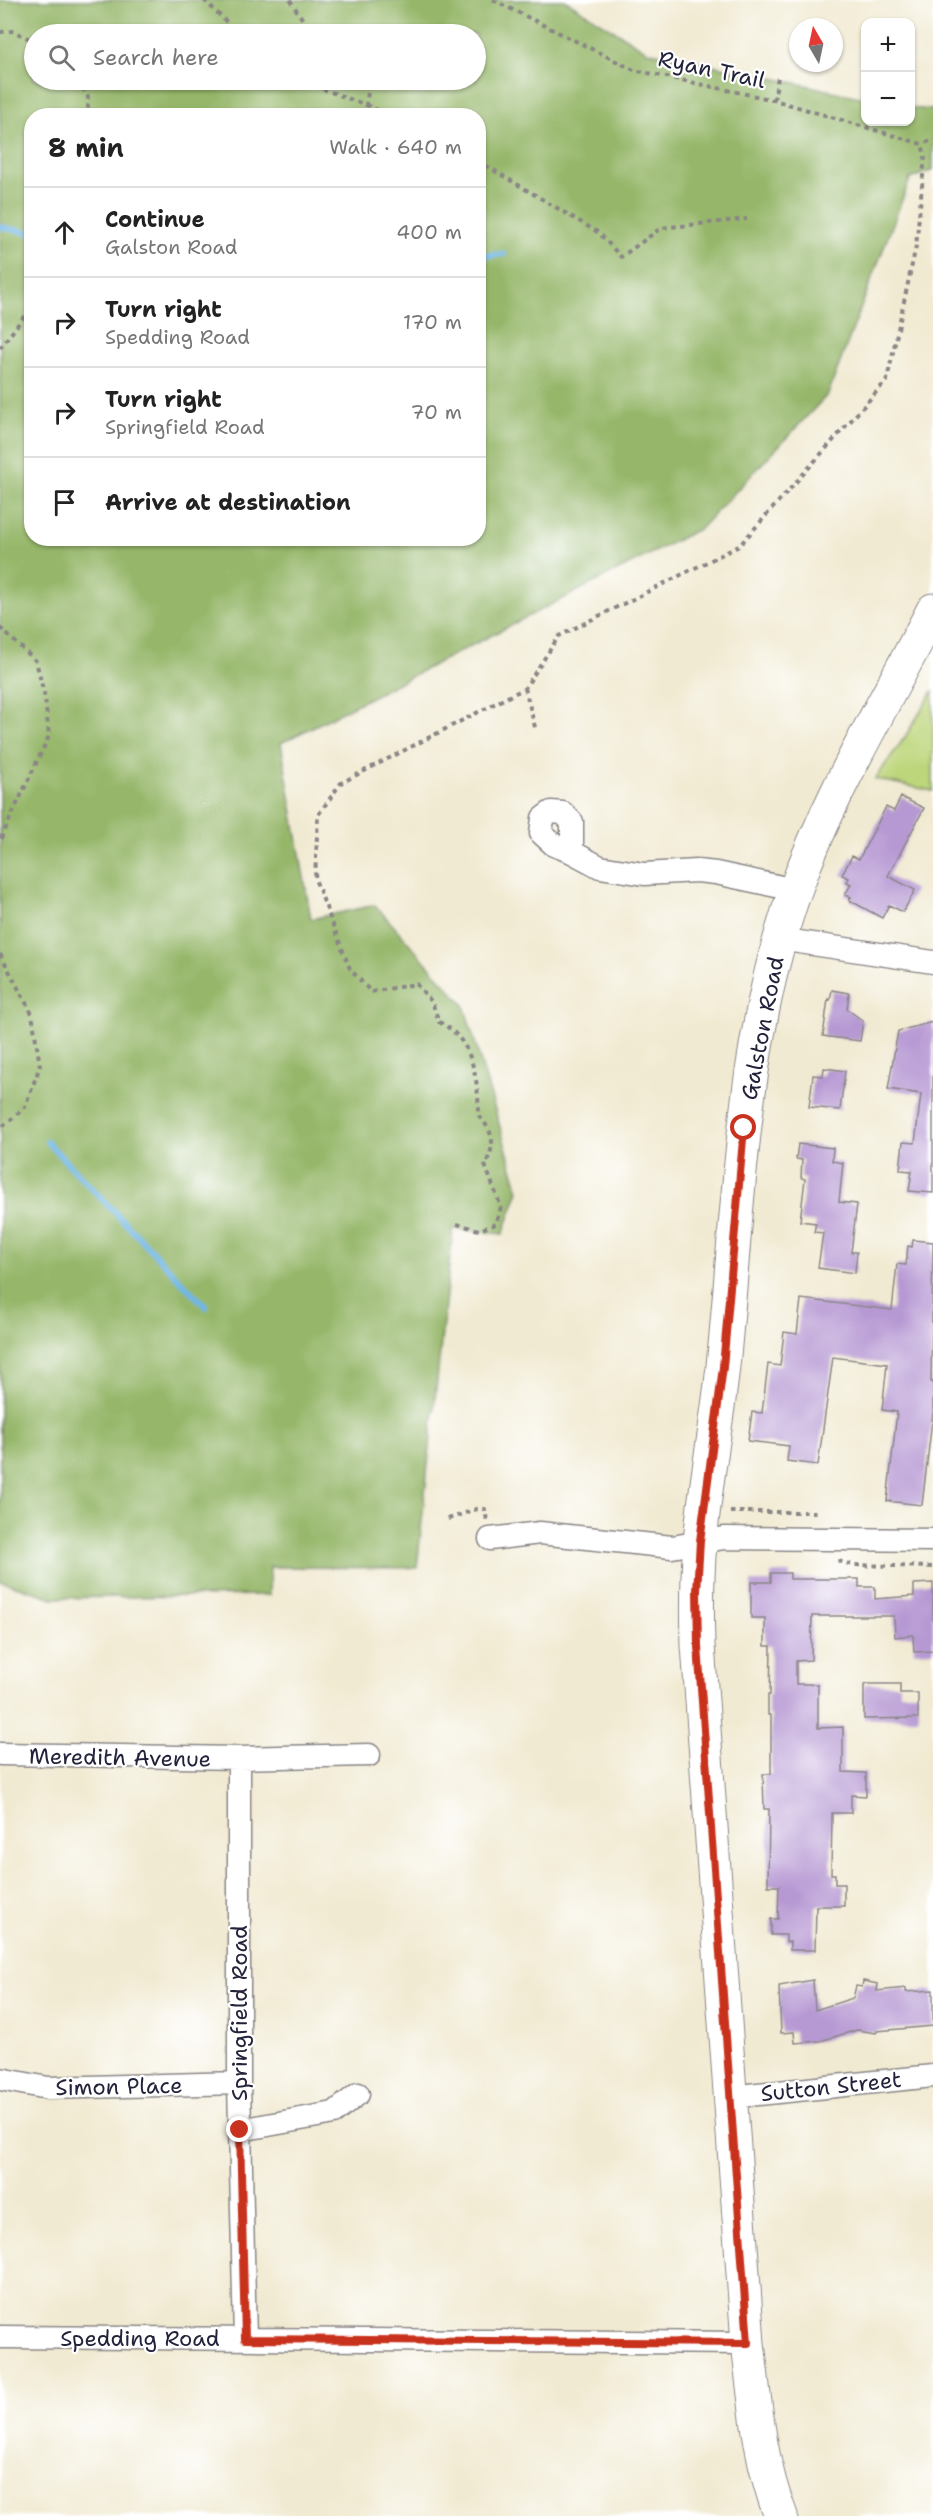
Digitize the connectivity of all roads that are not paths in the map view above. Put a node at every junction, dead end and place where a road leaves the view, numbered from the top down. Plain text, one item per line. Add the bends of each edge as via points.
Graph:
1 (933, 610) edge
2 (572, 852) dead end
3 (795, 890) junction
4 (779, 939) junction
5 (933, 962) edge
6 (490, 1539) road end
7 (933, 1539) edge
8 (700, 1541) junction
9 (0, 1754) edge
10 (369, 1755) dead end
11 (240, 1758) junction
12 (933, 2076) edge
13 (0, 2079) edge
14 (239, 2083) junction
15 (358, 2094) dead end
16 (729, 2097) junction
17 (240, 2130) junction
18 (0, 2337) edge
19 (245, 2339) junction
20 (748, 2343) junction
21 (782, 2516) edge

1 - 3 main road, Galston Road via 849,765
2 - 3 street via 600,867 644,874 716,873
3 - 4 main road, Galston Road
4 - 5 street
4 - 8 main road, Galston Road via 750,1078 723,1367
6 - 8 street via 540,1533 672,1547
7 - 8 street
8 - 16 main road, Galston Road via 698,1646
9 - 11 street, Meredith Avenue
10 - 11 street, Meredith Avenue
11 - 14 street, Springfield Road
12 - 16 street, Sutton Street
13 - 14 street, Simon Place via 48,2088
14 - 17 street, Springfield Road
15 - 17 street via 334,2113
16 - 20 main road, Galston Road
17 - 19 street, Springfield Road
18 - 19 street, Spedding Road
19 - 20 street, Spedding Road
20 - 21 main road, Galston Road via 757,2425

